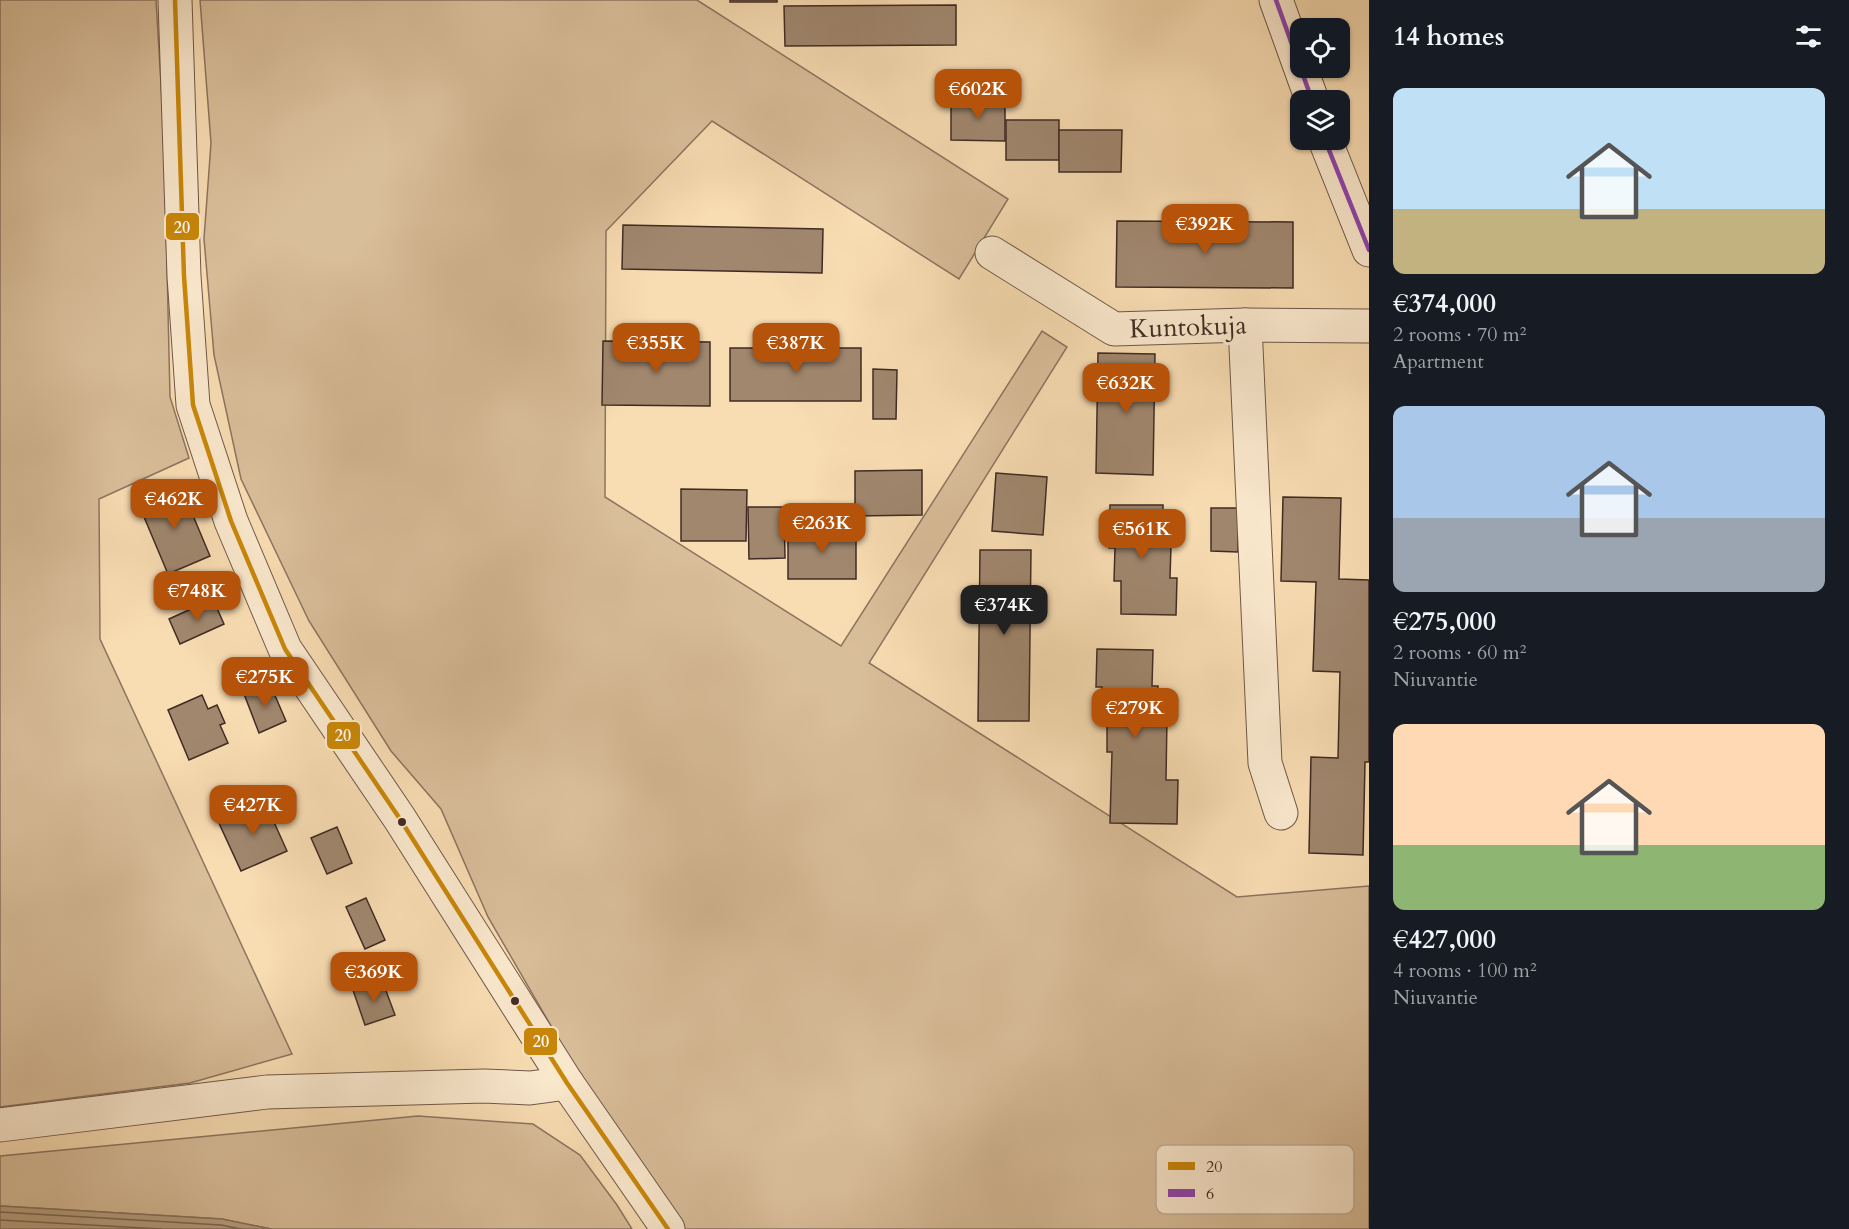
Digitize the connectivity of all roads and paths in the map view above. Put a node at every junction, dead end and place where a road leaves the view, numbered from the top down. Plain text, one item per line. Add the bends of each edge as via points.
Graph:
1 (175, 0) edge
2 (1276, 0) edge
3 (1308, 90) edge
4 (1329, 150) edge
5 (1369, 250) edge
6 (992, 253) dead end
7 (1245, 325) junction
8 (1369, 326) edge
9 (1281, 813) dead end
10 (567, 1083) junction
11 (0, 1125) edge
12 (668, 1229) edge

1 - 10 street via 184,276 193,405 231,521 285,649
2 - 3 street
4 - 5 street
6 - 7 street, Kuntokuja via 1114,329
7 - 8 street, Kuntokuja
7 - 9 street via 1265,763
10 - 11 street via 530,1088 267,1092
10 - 12 street

